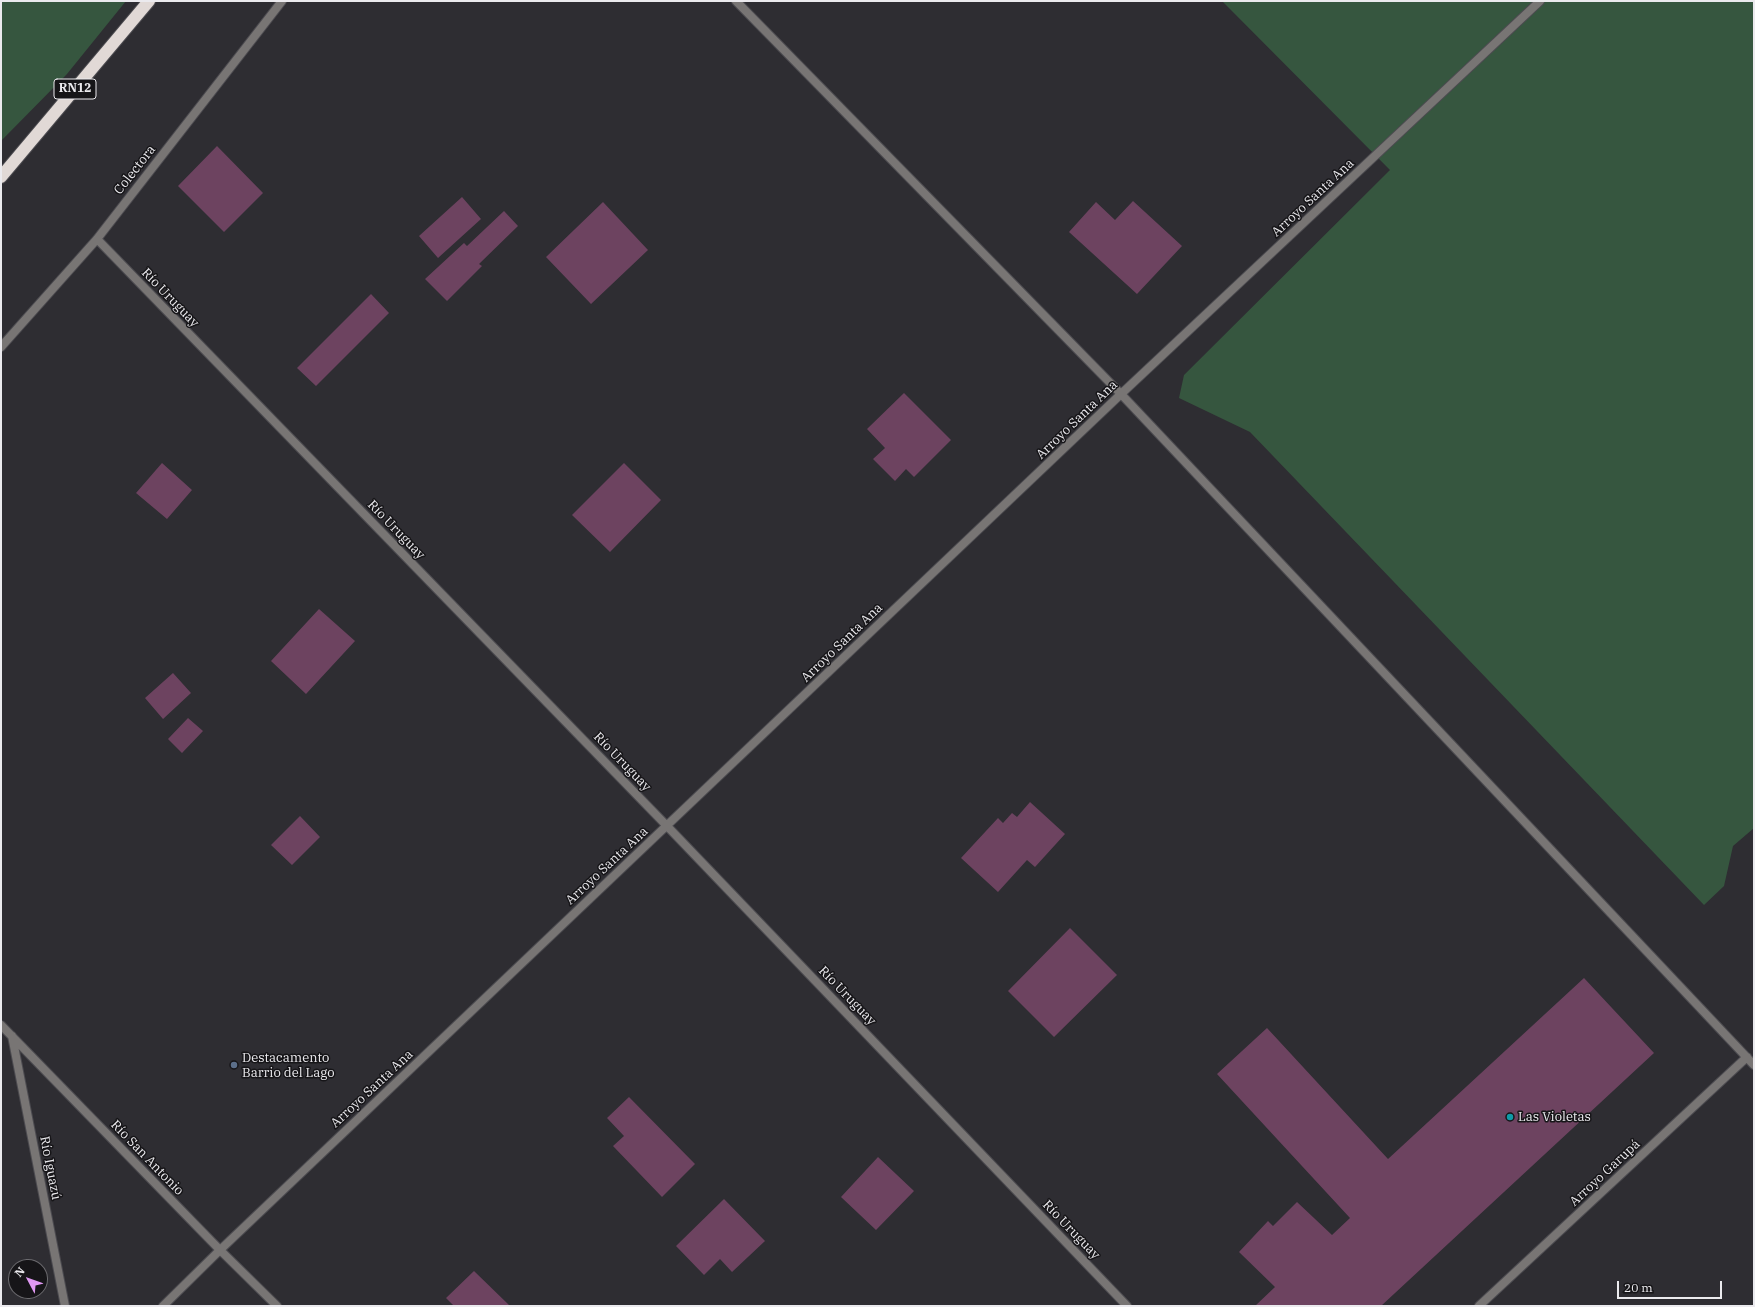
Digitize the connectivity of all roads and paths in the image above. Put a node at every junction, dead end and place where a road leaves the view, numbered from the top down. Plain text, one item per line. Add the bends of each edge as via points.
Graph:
1 (149, 1) edge
2 (282, 1) edge
3 (736, 1) edge
4 (1540, 1) edge
5 (1, 177) edge
6 (97, 239) junction
7 (1, 347) edge
8 (1121, 394) junction
9 (668, 826) junction
10 (1, 1026) edge
11 (11, 1036) junction
12 (1747, 1057) junction
13 (1754, 1065) edge
14 (220, 1250) junction
15 (65, 1306) edge
16 (163, 1306) edge
17 (277, 1306) edge
18 (1127, 1306) edge
19 (1479, 1306) edge

1 - 5 highway, RN12
2 - 6 street, Colectora
3 - 8 street
4 - 8 street, Arroyo Santa Ana
6 - 7 street, Colectora
6 - 9 street, Río Uruguay
8 - 9 street, Arroyo Santa Ana
8 - 12 street
9 - 14 street, Arroyo Santa Ana
9 - 18 street, Río Uruguay
10 - 11 street, Río San Antonio
11 - 14 street, Río San Antonio
11 - 15 street, Río Iguazú
12 - 13 street
12 - 19 street, Arroyo Garupá
14 - 16 street, Arroyo Santa Ana
14 - 17 street, Río San Antonio

